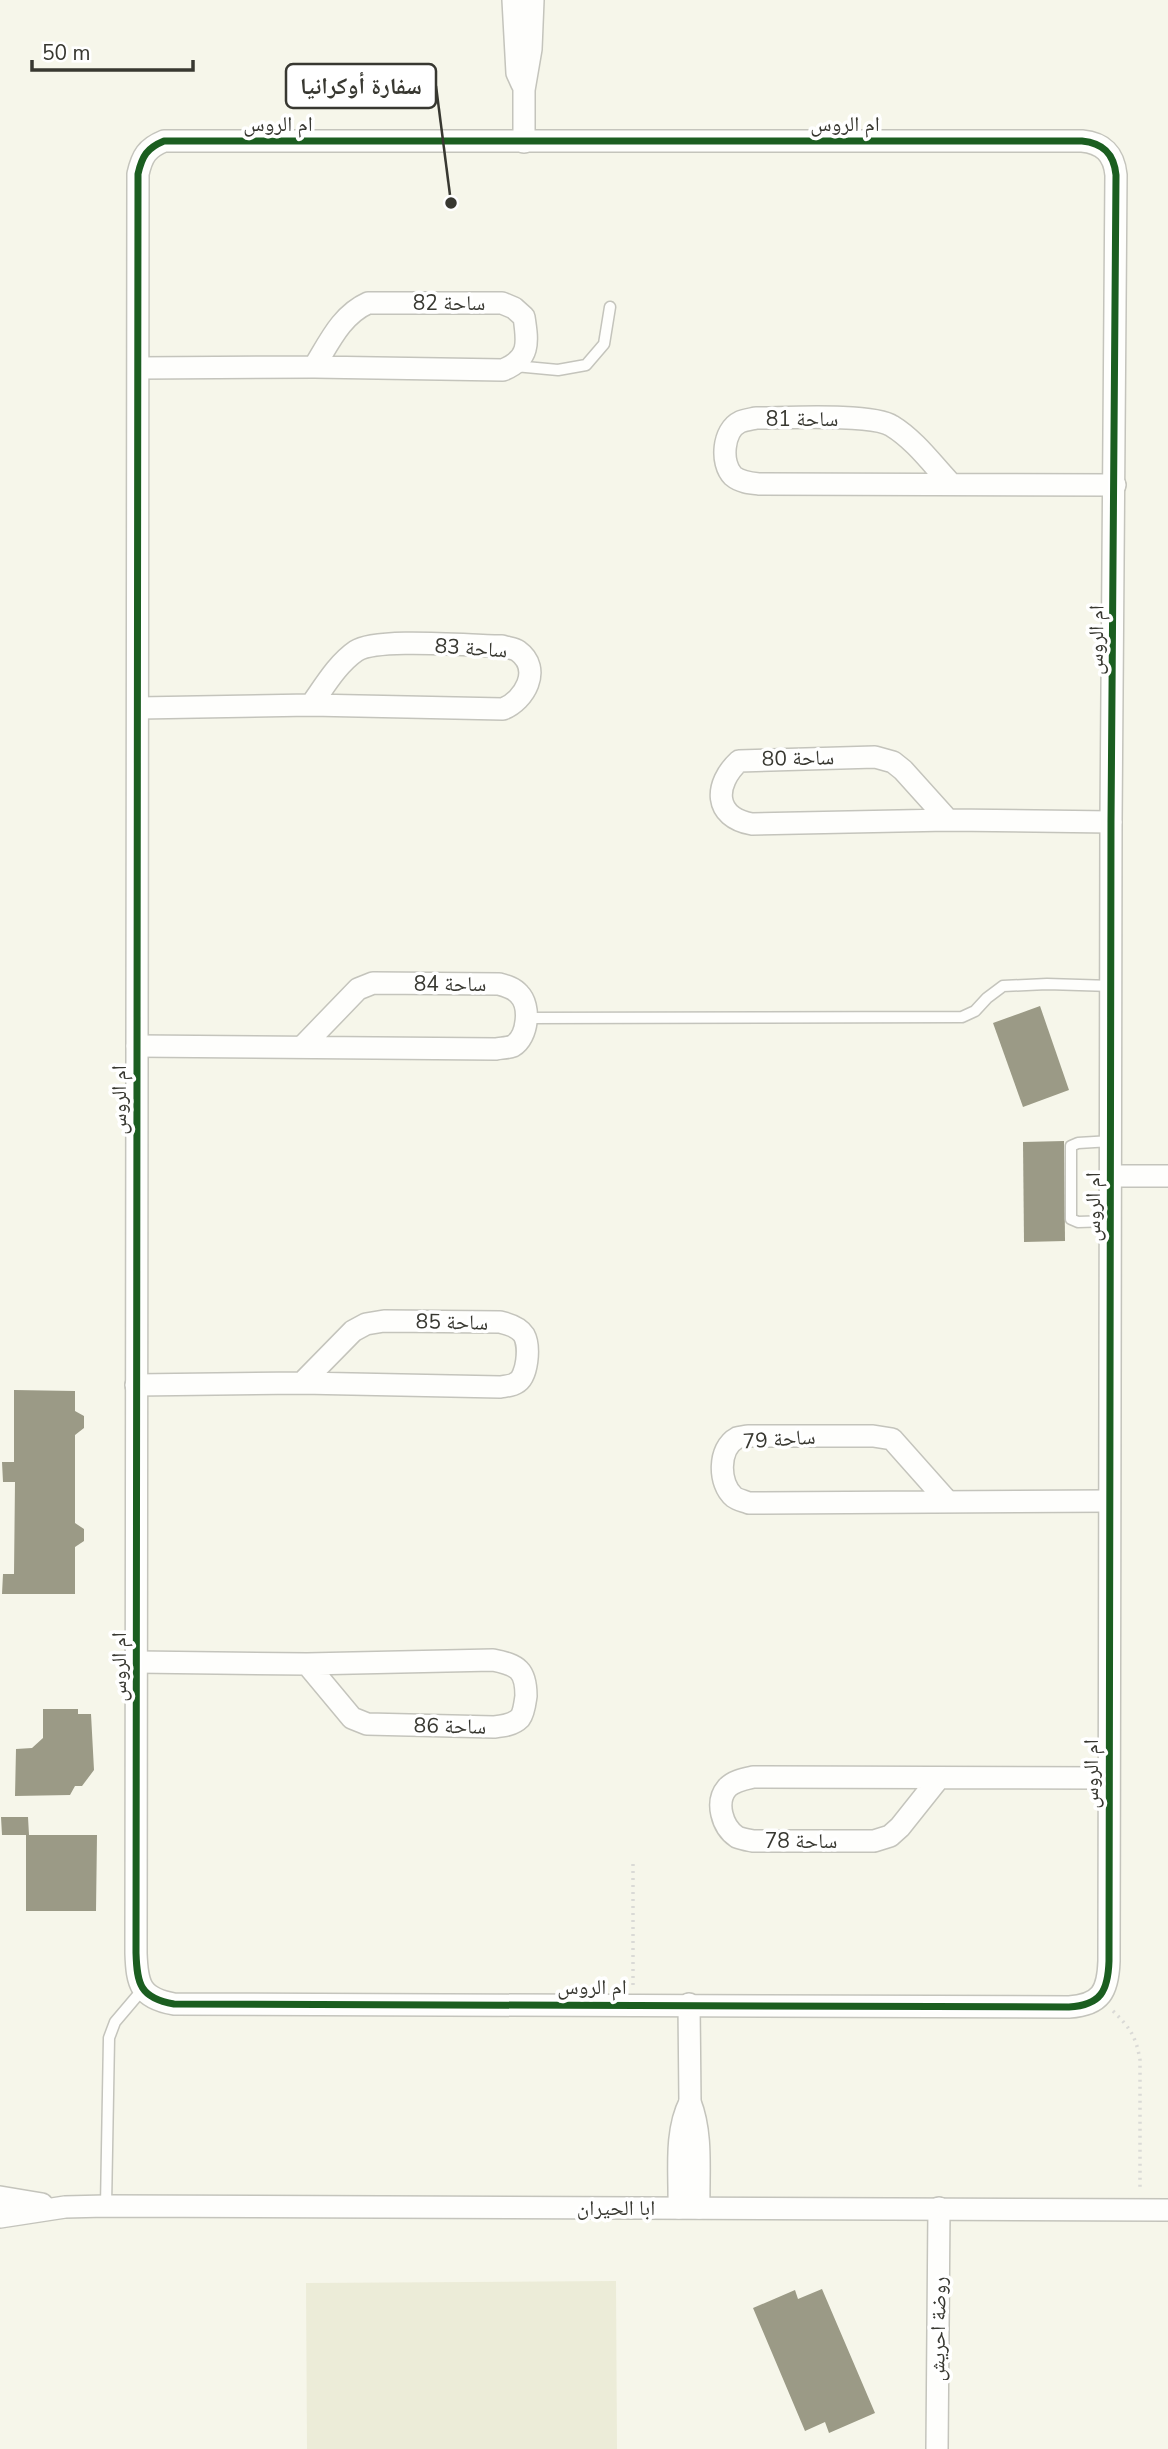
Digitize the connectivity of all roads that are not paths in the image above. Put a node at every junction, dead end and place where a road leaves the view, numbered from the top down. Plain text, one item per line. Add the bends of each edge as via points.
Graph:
1 (513, 0) edge
2 (533, 0) edge
3 (524, 90) junction
4 (524, 142) junction
5 (610, 307) dead end
6 (514, 366) junction
7 (314, 367) junction
8 (139, 368) junction
9 (951, 484) junction
10 (1115, 485) junction
11 (311, 705) junction
12 (139, 708) junction
13 (947, 820) junction
14 (1111, 822) junction
15 (1112, 986) junction
16 (525, 1018) junction
17 (137, 1046) junction
18 (303, 1046) junction
19 (1111, 1142) junction
20 (1111, 1176) junction
21 (1168, 1176) edge
22 (1110, 1221) junction
23 (302, 1383) junction
24 (136, 1385) junction
25 (1109, 1501) junction
26 (947, 1502) junction
27 (137, 1662) junction
28 (307, 1664) junction
29 (939, 1778) junction
30 (1108, 1778) junction
31 (143, 1989) junction
32 (689, 2004) junction
33 (0, 2197) edge
34 (106, 2206) junction
35 (65, 2207) junction
36 (689, 2208) junction
37 (939, 2208) junction
38 (1168, 2210) edge
39 (0, 2217) edge
40 (937, 2449) edge

1 - 3 street via 517,73
2 - 3 street
3 - 4 street
4 - 8 street, ام الروس via 164,141 152,146 138,174
4 - 10 street, ام الروس via 1082,141 1101,146 1112,157 1116,175
5 - 6 lane via 604,344 586,365 558,370
6 - 7 street via 503,370
6 - 7 street, ساحة 82 via 527,346 527,331 524,317 514,308 502,303 368,303 346,316
7 - 8 street
8 - 12 street, ام الروس
9 - 9 street, ساحة 81 via 904,434 871,418 748,420 729,431 725,448 727,465 745,482
9 - 10 street, ساحة 81
10 - 14 street, ام الروس
11 - 11 street, ساحة 83 via 342,663 359,649 381,644 502,646 517,650 526,660 529,675 521,699 503,709
11 - 12 street, ساحة 83
12 - 17 street, ام الروس
13 - 13 street, ساحة 80 via 903,770 875,757 739,761 722,782 722,804 739,822
13 - 14 street, ساحة 80
14 - 15 street, ام الروس
15 - 16 lane via 1003,986 962,1017
15 - 19 street, ام الروس
16 - 18 street via 521,1039 511,1047 496,1049
16 - 18 street, ساحة 84 via 522,996 499,984 373,983 358,989
17 - 18 street
17 - 24 street, ام الروس
19 - 20 street, ام الروس
19 - 22 lane via 1071,1146 1071,1219
20 - 21 street, ام الروس
20 - 22 street, ام الروس
22 - 25 street, ام الروس
23 - 23 street, ساحة 85 via 353,1331 375,1322 500,1322 524,1335 527,1348 520,1381 500,1387
23 - 24 street, ساحة 85
24 - 27 street, ام الروس
25 - 26 street, ساحة 79
25 - 30 street, ام الروس
26 - 26 street, ساحة 79 via 892,1440 873,1436 748,1436 727,1447 723,1460 728,1490 749,1503
27 - 28 street, ساحة 86
27 - 31 street, ام الروس via 136,1953
28 - 28 street, ساحة 86 via 352,1718 368,1724 509,1725 521,1717 526,1701 522,1672 493,1660
29 - 29 street, ساحة 78 via 900,1828 874,1841 753,1841 738,1838 722,1814 727,1788 753,1777
29 - 30 street, ساحة 78
30 - 32 street, ام الروس via 1108,1979 1099,1997 1069,2007
31 - 32 street, ام الروس via 158,2001 174,2004
31 - 34 lane via 115,2021 109,2038
32 - 36 street via 690,2102 698,2133
33 - 35 street, ابا الحيران
34 - 35 street, ابا الحيران
34 - 36 street, ابا الحيران
35 - 39 street, ابا الحيران
36 - 37 street, ابا الحيران
37 - 38 street, ابا الحيران
37 - 40 street, روضة احريش

